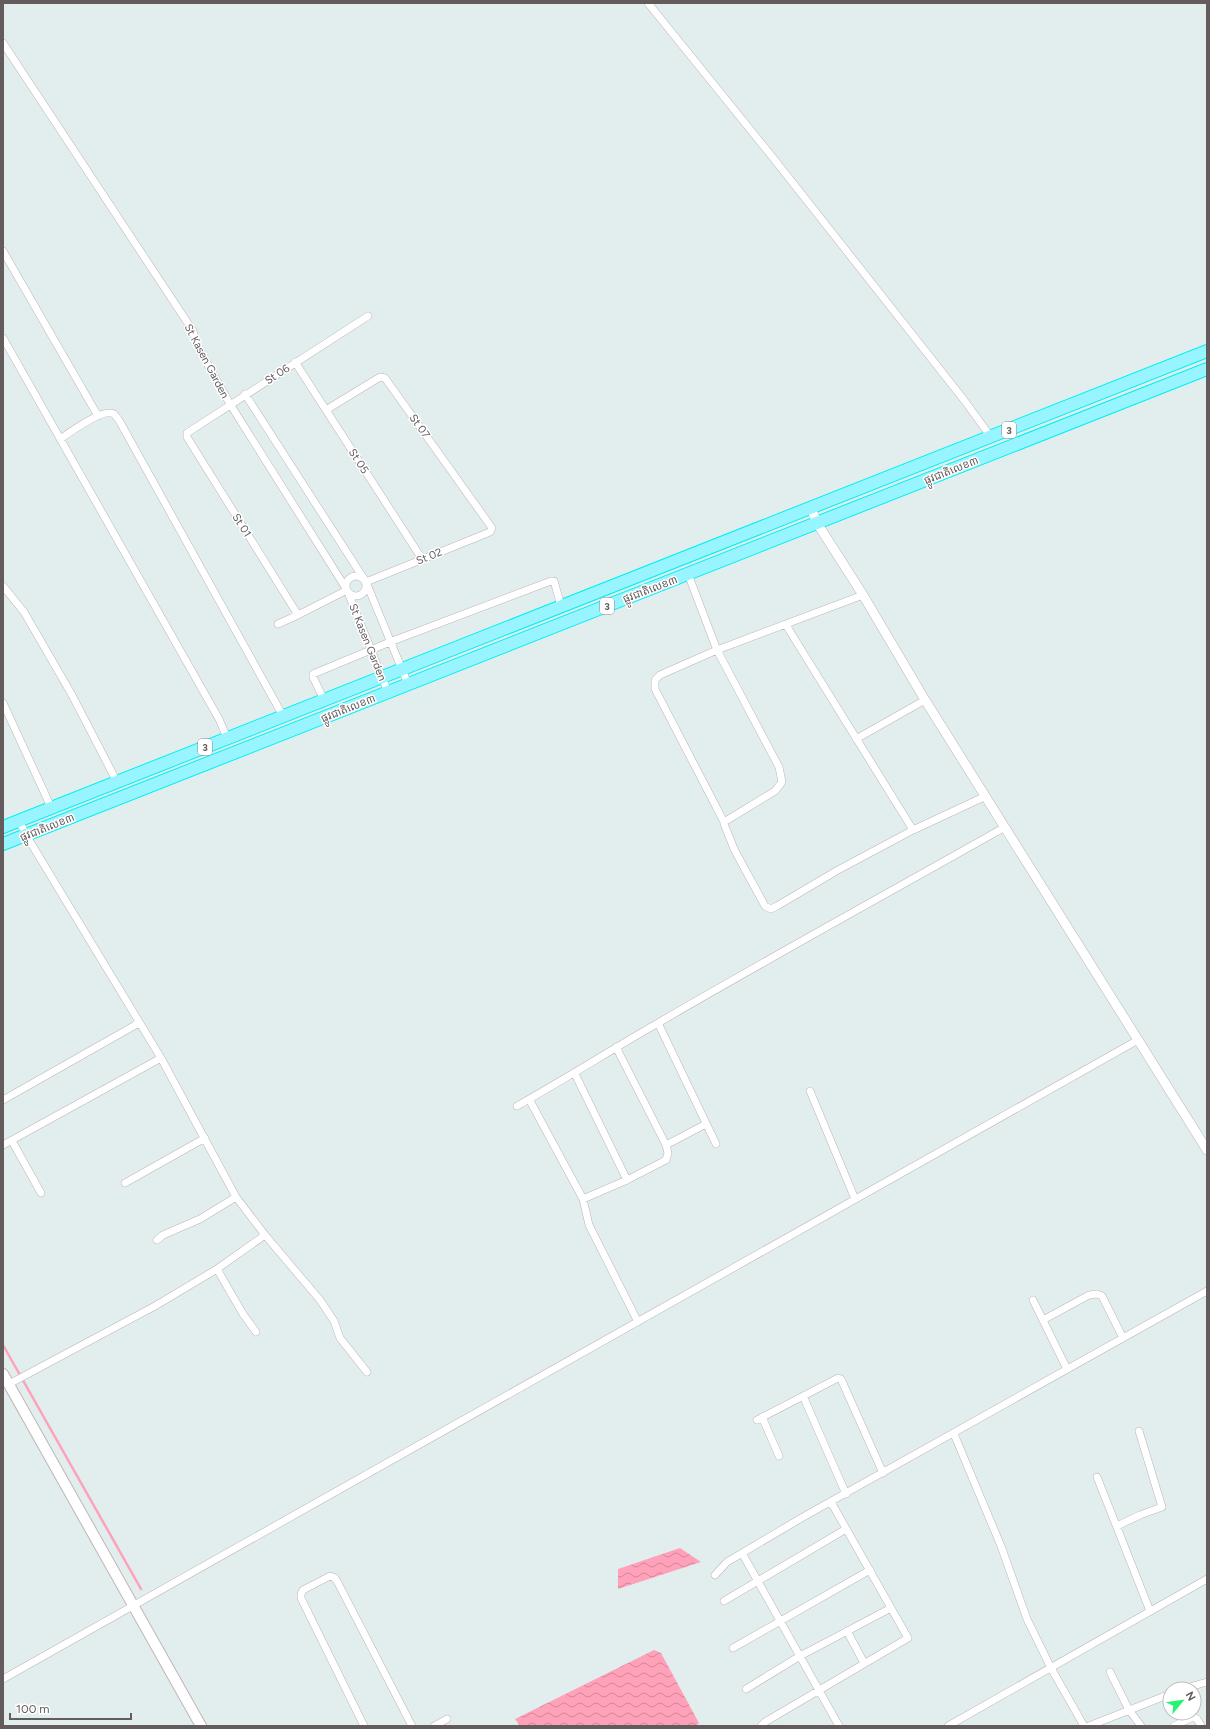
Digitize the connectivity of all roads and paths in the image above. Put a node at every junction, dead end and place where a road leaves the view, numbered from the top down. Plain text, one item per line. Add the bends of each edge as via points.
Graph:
1 (648, 3) edge
2 (3, 43) edge
3 (4, 256) edge
4 (368, 316) dead end
5 (3, 338) edge
6 (1207, 351) edge
7 (296, 362) junction
8 (1207, 369) edge
9 (245, 394) junction
10 (230, 404) junction
11 (326, 410) junction
12 (98, 416) junction
13 (187, 433) joint
14 (991, 437) junction
15 (60, 439) junction
16 (811, 508) junction
17 (817, 523) junction
18 (491, 531) joint
19 (422, 559) junction
20 (688, 574) junction
21 (366, 582) junction
22 (3, 586) edge
23 (347, 590) junction
24 (6, 594) edge
25 (863, 595) junction
26 (561, 606) junction
27 (298, 615) junction
28 (278, 624) dead end
29 (786, 625) junction
30 (390, 642) junction
31 (371, 650) junction
32 (717, 650) junction
33 (401, 669) junction
34 (382, 677) junction
35 (408, 684) junction
36 (388, 692) junction
37 (324, 700) junction
38 (925, 700) junction
39 (3, 703) edge
40 (283, 716) junction
41 (227, 738) junction
42 (856, 739) junction
43 (117, 782) junction
44 (986, 796) junction
45 (51, 807) junction
46 (19, 820) junction
47 (724, 822) junction
48 (3, 826) edge
49 (1005, 827) junction
50 (913, 830) junction
51 (26, 835) junction
52 (3, 844) edge
53 (139, 1023) junction
54 (658, 1023) junction
55 (1138, 1040) junction
56 (616, 1047) junction
57 (161, 1058) junction
58 (575, 1074) junction
59 (810, 1091) dead end
60 (529, 1099) junction
61 (3, 1100) edge
62 (517, 1106) dead end
63 (706, 1124) junction
64 (205, 1138) junction
65 (12, 1141) junction
66 (716, 1144) dead end
67 (666, 1145) junction
68 (3, 1146) edge
69 (1207, 1150) edge
70 (627, 1180) junction
71 (125, 1183) dead end
72 (41, 1193) dead end
73 (236, 1197) junction
74 (583, 1199) junction
75 (855, 1200) junction
76 (265, 1235) junction
77 (157, 1240) dead end
78 (217, 1269) junction
79 (1207, 1291) edge
80 (1033, 1300) dead end
81 (1043, 1320) junction
82 (638, 1322) junction
83 (256, 1332) dead end
84 (1123, 1338) junction
85 (1067, 1369) junction
86 (367, 1372) dead end
87 (3, 1374) edge
88 (14, 1382) junction
89 (803, 1396) junction
90 (1139, 1431) dead end
91 (954, 1434) junction
92 (779, 1456) dead end
93 (883, 1473) junction
94 (1097, 1477) dead end
95 (846, 1494) junction
96 (831, 1502) junction
97 (1117, 1526) junction
98 (846, 1529) junction
99 (742, 1553) junction
100 (870, 1570) junction
101 (715, 1575) dead end
102 (1207, 1579) edge
103 (758, 1581) junction
104 (724, 1601) dead end
105 (134, 1606) junction
106 (891, 1608) junction
107 (1150, 1611) junction
108 (780, 1621) junction
109 (847, 1631) junction
110 (733, 1648) dead end
111 (800, 1656) junction
112 (864, 1663) junction
113 (1051, 1668) junction
114 (1110, 1672) dead end
115 (3, 1679) edge
116 (746, 1689) dead end
117 (820, 1690) junction
118 (1162, 1697) edge
119 (1129, 1710) junction
120 (447, 1719) dead end
121 (202, 1726) edge
122 (364, 1726) edge
123 (412, 1726) edge
124 (434, 1726) edge
125 (761, 1726) edge
126 (839, 1726) edge
127 (948, 1726) edge
128 (1084, 1726) edge
129 (1089, 1726) edge
130 (1141, 1726) edge
131 (1174, 1726) edge
132 (1201, 1726) edge

1 - 14 street via 774,159
2 - 10 street, St Kasen Garden via 193,330 198,347
3 - 12 street
4 - 7 street, St 06
5 - 15 street
6 - 14 highway, ផ្លូវជាតិលេខ៣ / 3
7 - 9 street, St 06
7 - 11 street, St 05
8 - 17 highway, ផ្លូវជាតិលេខ៣ / 3
9 - 10 street, St 06
9 - 21 street, St Kasen Garden
10 - 13 street, St 06
10 - 23 street, St Kasen Garden
11 - 18 street, St 07 via 380,377 385,378 492,528
11 - 19 street, St 05
12 - 15 street
12 - 40 street via 109,412 120,422
13 - 27 street, St 01
14 - 16 highway, ផ្លូវជាតិលេខ៣ / 3
15 - 41 street via 219,719
16 - 17 street
16 - 26 highway, ផ្លូវជាតិលេខ៣ / 3
17 - 20 highway, ផ្លូវជាតិលេខ៣ / 3
17 - 25 street
18 - 19 street, St 02
19 - 21 street, St 02
20 - 32 street
20 - 35 highway, ផ្លូវជាតិលេខ៣ / 3
21 - 23 street via 354,576 346,583
21 - 23 street via 366,591 361,596 354,597
21 - 30 street, St Kasen Garden
22 - 24 street
23 - 27 street
23 - 31 street, St Kasen Garden
24 - 43 street via 24,612 72,695
25 - 29 street
25 - 38 street
26 - 30 street via 554,581 551,581
26 - 33 highway, ផ្លូវជាតិលេខ៣ / 3
27 - 28 street
29 - 32 street
29 - 42 street
30 - 31 street
30 - 33 street, St Kasen Garden
31 - 34 street, St Kasen Garden
31 - 37 street via 313,674
32 - 47 street via 779,767 782,782 775,791
32 - 47 street via 660,675 655,680 655,689
33 - 34 highway, ផ្លូវជាតិលេខ៣ / 3
33 - 35 street, St Kasen Garden
34 - 36 street, St Kasen Garden
34 - 37 highway, ផ្លូវជាតិលេខ៣ / 3
35 - 36 highway, ផ្លូវជាតិលេខ៣ / 3
36 - 51 highway, ផ្លូវជាតិលេខ៣ / 3
37 - 40 highway, ផ្លូវជាតិលេខ៣ / 3
38 - 42 street
38 - 44 street
39 - 45 street
40 - 41 highway, ផ្លូវជាតិលេខ៣ / 3
41 - 43 highway, ផ្លូវជាតិលេខ៣ / 3
42 - 50 street
43 - 45 highway, ផ្លូវជាតិលេខ៣ / 3
44 - 49 street
44 - 50 street
45 - 46 highway, ផ្លូវជាតិលេខ៣ / 3
46 - 48 highway, ផ្លូវជាតិលេខ៣ / 3
46 - 51 street
47 - 50 street via 735,851 765,906 771,909
49 - 54 street
49 - 55 street
51 - 52 highway, ផ្លូវជាតិលេខ៣ / 3
51 - 53 street
53 - 57 street
53 - 61 street
54 - 56 street
54 - 63 street
55 - 69 street
55 - 75 street
56 - 58 street
56 - 67 street
57 - 64 street
57 - 65 street
58 - 60 street
58 - 70 street
59 - 75 street
60 - 62 street
60 - 74 street
63 - 66 street
63 - 67 street
64 - 71 street
64 - 73 street
65 - 68 street
65 - 72 street
67 - 70 street via 666,1160
70 - 74 street
73 - 76 street
73 - 77 street via 200,1219
74 - 82 street via 589,1225
75 - 82 street
76 - 78 street
76 - 86 street via 320,1300 334,1321 340,1338
78 - 83 street
78 - 88 street via 155,1306
79 - 84 street
80 - 81 street
81 - 84 street via 1089,1295 1097,1294 1102,1296
81 - 85 street
82 - 105 street
84 - 85 street
85 - 91 street
87 - 88 main road
88 - 105 main road
89 - 92 street via 760,1418
89 - 93 street via 838,1378 841,1379
89 - 95 street
90 - 97 street via 1162,1507
91 - 93 street
91 - 113 street via 1001,1546 1027,1619
93 - 95 street
94 - 97 street
95 - 96 street
96 - 98 street
96 - 99 street
97 - 107 street
98 - 100 street
98 - 103 street
99 - 101 street via 727,1562
99 - 103 street
100 - 106 street
100 - 108 street
102 - 107 street
103 - 104 street
103 - 108 street
105 - 115 street
105 - 121 main road
106 - 109 street
106 - 112 street via 908,1638
107 - 113 street
108 - 110 street
108 - 111 street
109 - 111 street
109 - 112 street
111 - 116 street
111 - 117 street
112 - 117 street
113 - 127 street
113 - 128 street
114 - 119 street
117 - 125 street
117 - 126 street
118 - 119 street
119 - 129 street
119 - 130 street
120 - 124 street
122 - 123 street via 301,1598 303,1590 330,1576 338,1583
131 - 132 street via 1193,1717

